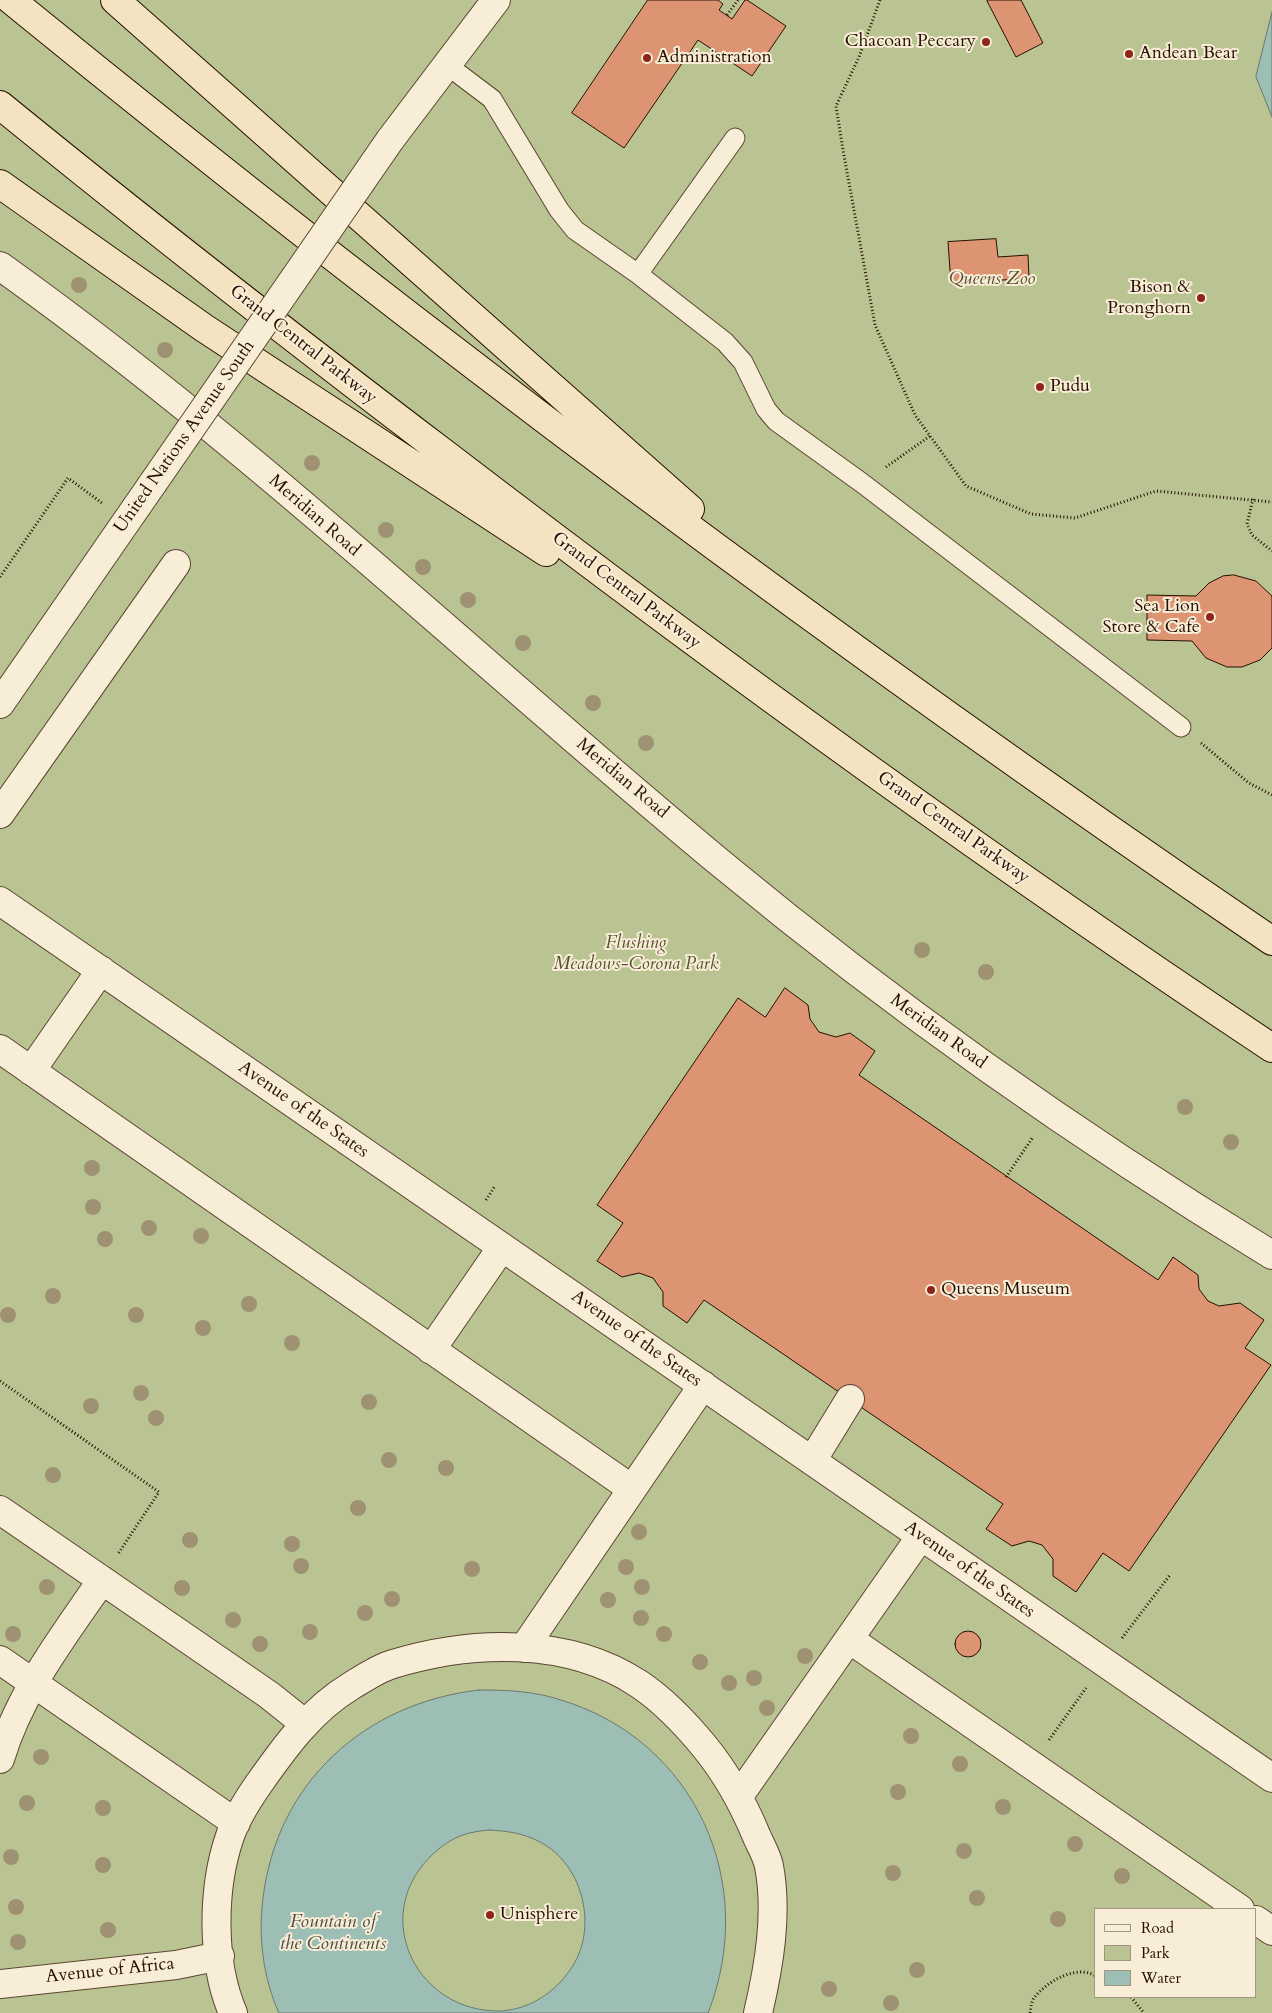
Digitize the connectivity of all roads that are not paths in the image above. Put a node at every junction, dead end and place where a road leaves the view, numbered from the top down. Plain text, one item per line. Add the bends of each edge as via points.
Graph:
1 (12, 0) edge
2 (115, 0) edge
3 (496, 0) edge
4 (447, 65) junction
5 (0, 105) edge
6 (735, 138) dead end
7 (0, 184) edge
8 (0, 266) edge
9 (638, 274) junction
10 (176, 564) dead end
11 (824, 627) junction
12 (777, 703) junction
13 (0, 704) edge
14 (1181, 727) road end
15 (0, 814) edge
16 (0, 901) edge
17 (1272, 941) edge
18 (101, 970) junction
19 (1272, 1048) edge
20 (0, 1049) edge
21 (31, 1071) junction
22 (502, 1247) junction
23 (1272, 1255) edge
24 (431, 1350) junction
25 (703, 1386) junction
26 (850, 1399) dead end
27 (812, 1461) junction
28 (632, 1489) junction
29 (0, 1510) edge
30 (921, 1536) junction
31 (102, 1580) junction
32 (849, 1639) junction
33 (524, 1648) junction
34 (0, 1660) edge
35 (32, 1683) junction
36 (304, 1723) junction
37 (0, 1759) edge
38 (1272, 1778) edge
39 (739, 1796) junction
40 (236, 1823) junction
41 (1239, 1908) edge
42 (1257, 1921) edge
43 (1272, 1931) edge
44 (220, 1956) junction
45 (0, 1984) edge
46 (233, 2013) edge
47 (758, 2013) edge

1 - 11 highway via 239,184 522,404
2 - 11 highway
3 - 4 street, United Nations Avenue South
4 - 9 lane via 492,99 559,210 575,230
4 - 13 street, United Nations Avenue South, bridge via 390,140
5 - 12 highway, Grand Central Parkway via 192,260
6 - 9 lane
7 - 12 highway via 204,328
8 - 23 street, Meridian Road via 108,345 231,444 783,914 925,1023 1050,1112
9 - 14 lane via 725,342 743,362 766,409 776,421
10 - 15 street
11 - 17 highway via 1123,840
12 - 19 highway, Grand Central Parkway via 1040,890
16 - 18 street, Avenue of the States
18 - 21 street
18 - 22 street, Avenue of the States
20 - 21 street
21 - 24 street
22 - 24 street
22 - 25 street, Avenue of the States
24 - 28 street
25 - 27 street, Avenue of the States
25 - 28 street
26 - 27 street
27 - 30 street, Avenue of the States
28 - 33 street
29 - 31 street
30 - 32 street
30 - 38 street, Avenue of the States
31 - 35 street
31 - 36 street via 270,1695
32 - 39 street
32 - 41 street
33 - 36 street via 457,1651 390,1664 349,1687
33 - 39 street via 542,1649 598,1663 639,1684 684,1723 716,1761
34 - 35 street
35 - 37 street
35 - 40 street
36 - 40 street via 247,1801
39 - 47 street via 768,1865 772,1919 767,1976
40 - 44 street via 230,1835 219,1884 216,1920
42 - 43 street
44 - 45 street, Avenue of Africa
44 - 46 street

